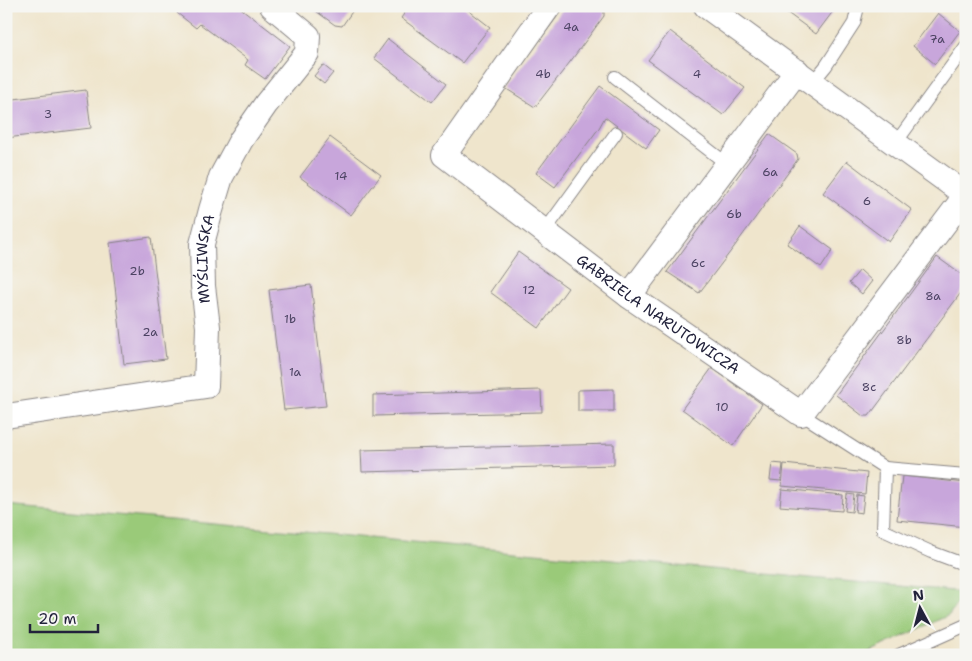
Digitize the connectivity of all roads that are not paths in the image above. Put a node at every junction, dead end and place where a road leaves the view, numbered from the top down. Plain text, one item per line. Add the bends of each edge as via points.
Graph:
1 (272, 6) edge
2 (549, 6) edge
3 (706, 6) edge
4 (857, 6) edge
5 (966, 46) edge
6 (615, 77) dead end
7 (804, 77) junction
8 (616, 134) dead end
9 (895, 144) junction
10 (727, 164) junction
11 (544, 232) junction
12 (629, 296) junction
13 (801, 414) junction
14 (6, 416) edge
15 (885, 468) junction
16 (966, 476) edge
17 (966, 565) edge
18 (966, 625) edge
19 (899, 655) edge

1 - 14 street, MYŚLIWSKA via 308,36 307,53 241,140 221,177 202,244 208,327 206,386
2 - 11 street, GABRIELA NARUTOWICZA via 444,155
3 - 7 street
4 - 7 lane via 854,22 826,66
5 - 9 lane
6 - 10 lane
7 - 9 street
7 - 10 street
8 - 11 lane
9 - 13 street via 966,196
10 - 12 street
11 - 12 street, GABRIELA NARUTOWICZA
12 - 13 street, GABRIELA NARUTOWICZA
13 - 15 lane
15 - 16 lane
15 - 17 lane via 883,530
18 - 19 lane

